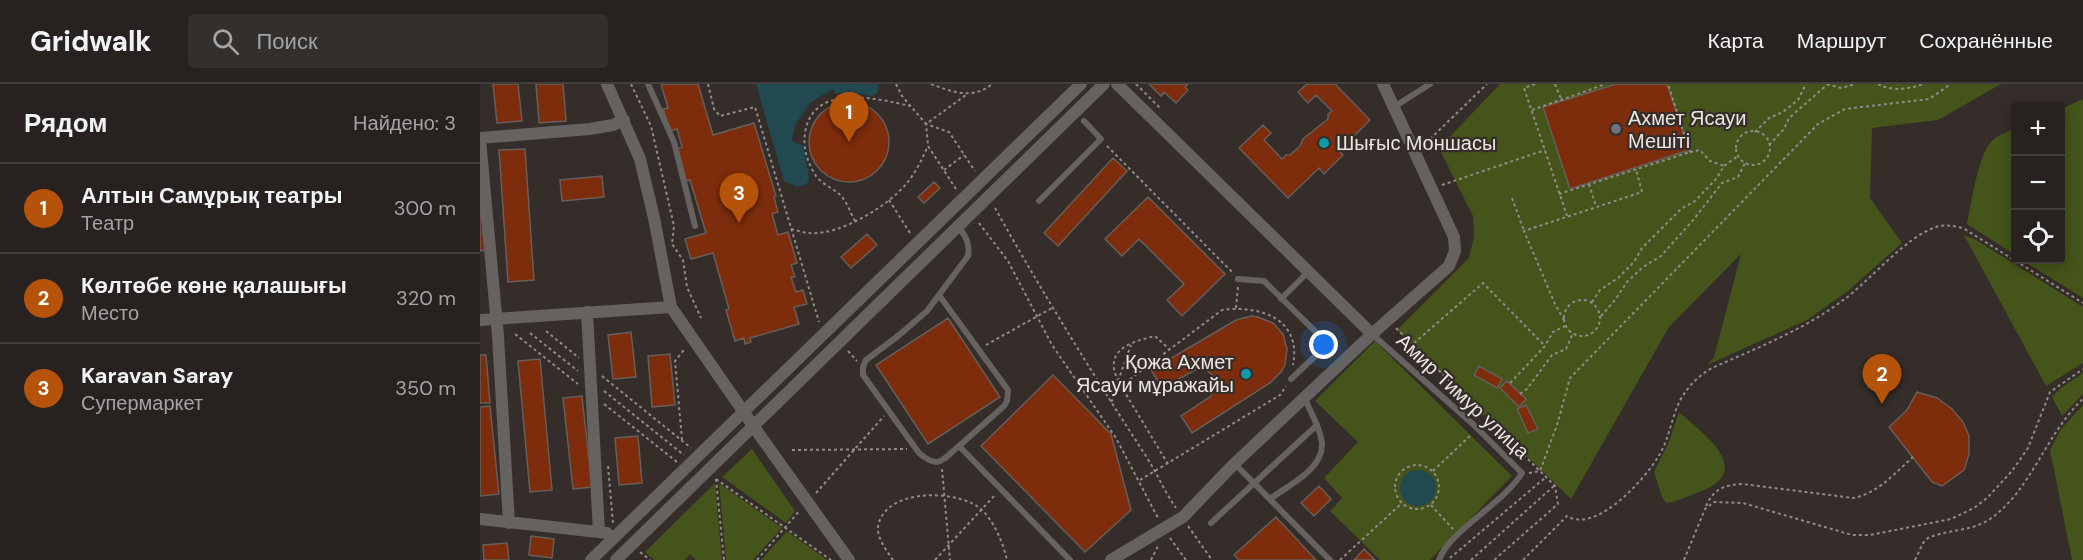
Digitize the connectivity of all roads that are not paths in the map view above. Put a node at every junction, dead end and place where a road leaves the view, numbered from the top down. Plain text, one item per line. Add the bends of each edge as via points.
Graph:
1 (607, 84) edge
2 (648, 84) edge
3 (1081, 84) edge
4 (1104, 84) edge
5 (1117, 84) edge
6 (1383, 84) edge
7 (1430, 84) edge
8 (1393, 107) junction
9 (624, 120) junction
10 (1084, 121) dead end
11 (480, 138) edge
12 (1039, 201) dead end
13 (695, 226) dead end
14 (958, 227) junction
15 (1308, 272) junction
16 (1238, 279) road end
17 (939, 295) junction
18 (1281, 299) junction
19 (671, 308) junction
20 (587, 312) junction
21 (496, 319) junction
22 (480, 320) edge
23 (1372, 334) junction
24 (1291, 379) road end
25 (1305, 399) junction
26 (744, 411) junction
27 (1317, 425) junction
28 (753, 426) junction
29 (959, 446) junction
30 (1234, 464) junction
31 (1253, 483) junction
32 (1270, 498) junction
33 (480, 519) edge
34 (509, 523) junction
35 (1211, 523) dead end
36 (599, 532) junction
37 (616, 536) junction
38 (591, 560) edge
39 (616, 560) edge
40 (849, 560) edge
41 (1070, 560) edge
42 (1111, 560) edge
43 (1330, 560) edge
44 (1439, 560) edge

1 - 9 street
2 - 13 lane via 674,142
3 - 26 street
4 - 14 street
5 - 15 street
6 - 8 street
7 - 8 lane
8 - 23 street via 1454,237 1455,250 1449,266
9 - 11 street via 590,129
9 - 19 street via 640,159
10 - 12 lane via 1101,140
11 - 21 street
14 - 17 lane via 966,236 968,256
14 - 28 street
15 - 18 lane
15 - 23 street
16 - 18 lane via 1264,281
17 - 29 lane via 1008,390 1004,406
17 - 29 lane via 927,311 866,360 863,375 916,449 932,463
18 - 24 lane via 1328,344
19 - 20 street
19 - 26 street
20 - 21 street
20 - 36 street
21 - 22 street
21 - 34 street
23 - 25 street
23 - 44 lane, Амир Тимур улица via 1522,473 1502,497 1459,534
25 - 27 lane
25 - 30 street
26 - 28 street
26 - 37 street
27 - 31 lane
27 - 32 lane via 1322,444 1318,460
28 - 39 street
28 - 40 street
29 - 41 lane
30 - 31 lane
30 - 42 street via 1162,534
31 - 32 lane
31 - 35 lane
32 - 43 lane
33 - 34 street
34 - 36 street
36 - 37 street
37 - 38 street

